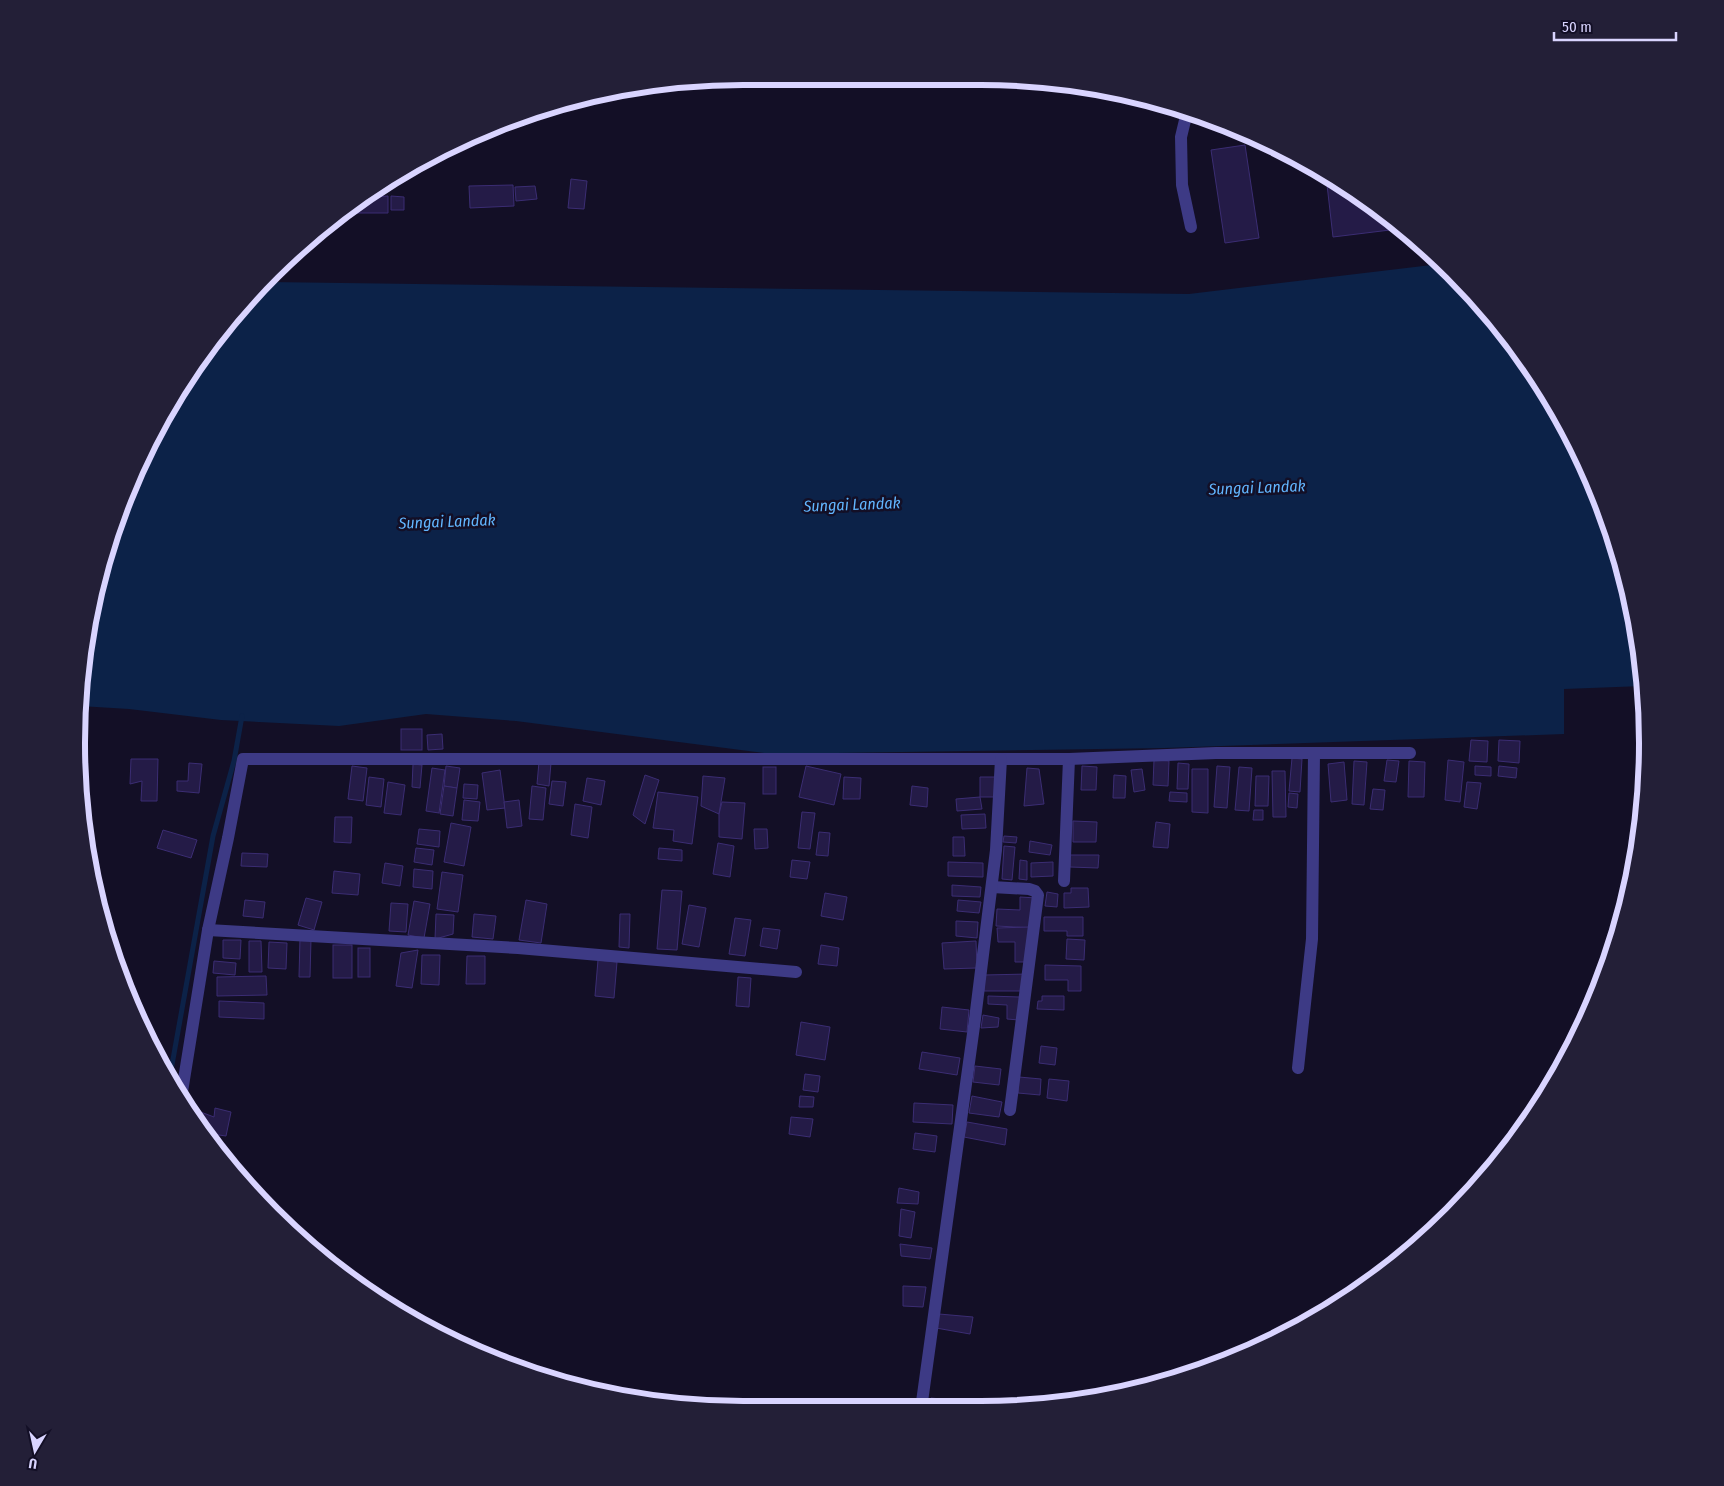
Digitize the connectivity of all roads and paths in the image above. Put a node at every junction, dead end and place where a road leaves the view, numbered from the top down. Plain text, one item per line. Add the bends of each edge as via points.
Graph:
1 (1186, 118) edge
2 (1191, 228) dead end
3 (1314, 753) junction
4 (1410, 753) dead end
5 (1001, 759) junction
6 (1070, 759) junction
7 (1064, 881) dead end
8 (992, 886) junction
9 (208, 930) junction
10 (796, 972) dead end
11 (1298, 1068) dead end
12 (183, 1088) edge
13 (1010, 1110) dead end
14 (922, 1401) edge

1 - 2 street via 1182,137 1182,185
3 - 4 street
3 - 6 street
3 - 11 street via 1312,939
5 - 6 street
5 - 8 street
5 - 9 street via 243,759
6 - 7 street
8 - 13 street via 1029,889 1038,895
8 - 14 street
9 - 10 street via 518,948
9 - 12 street

